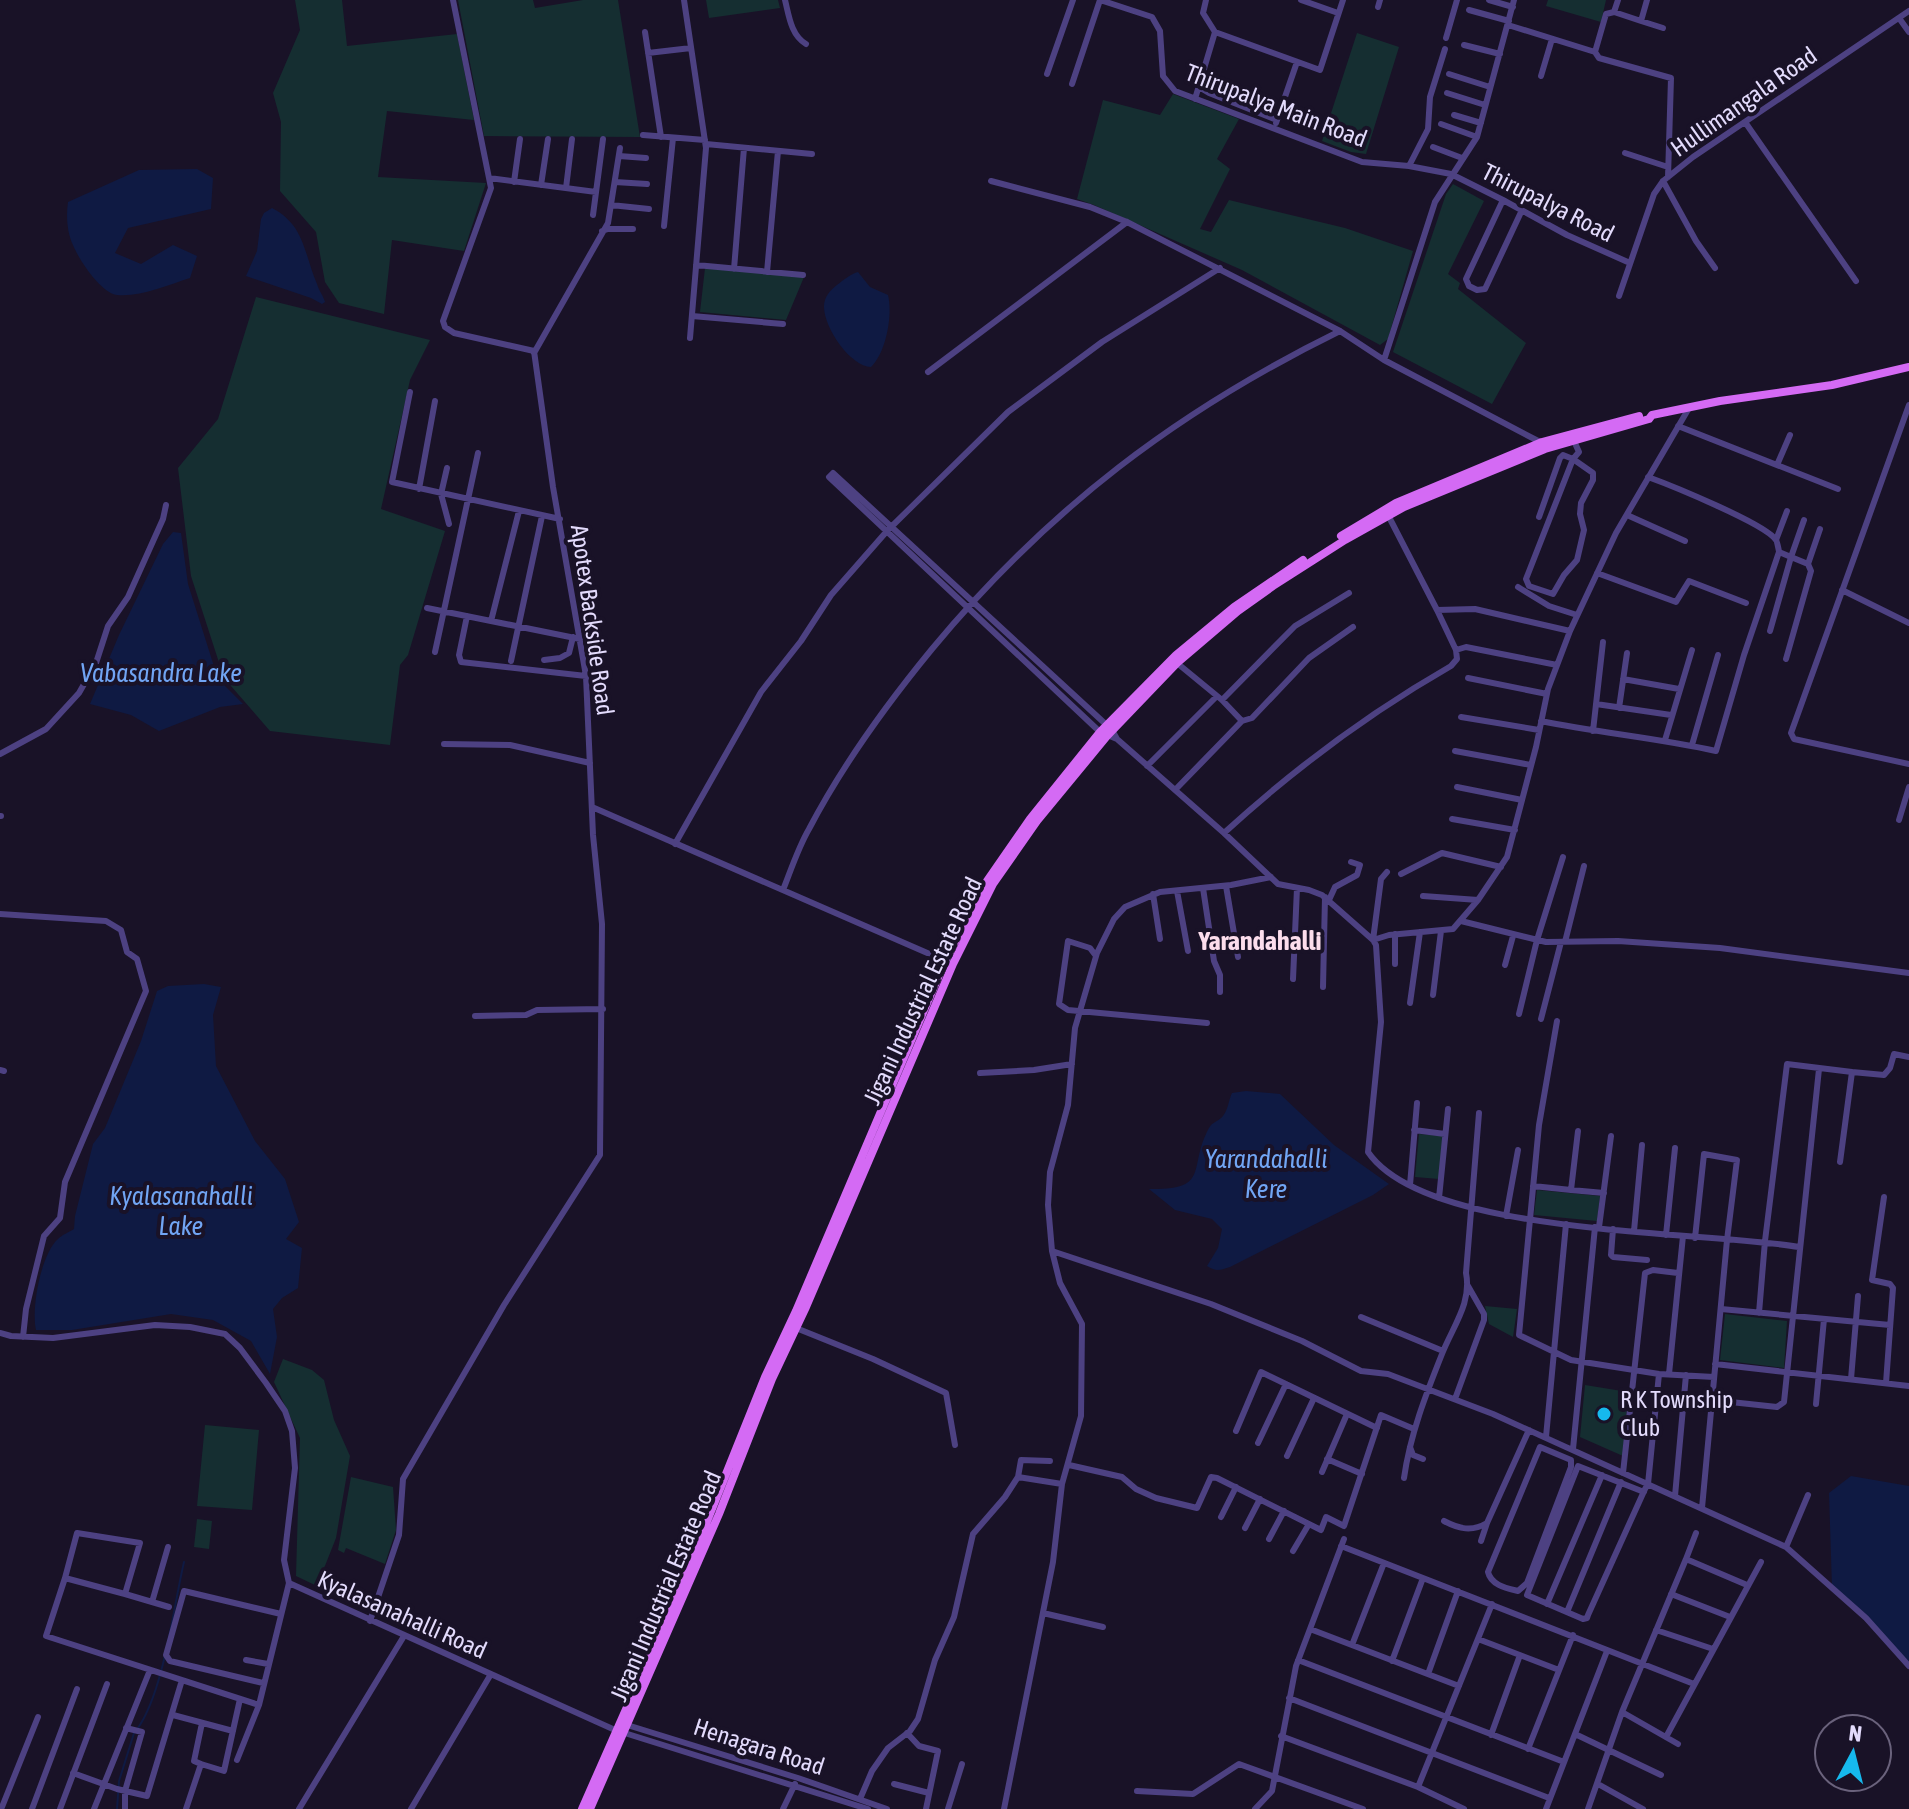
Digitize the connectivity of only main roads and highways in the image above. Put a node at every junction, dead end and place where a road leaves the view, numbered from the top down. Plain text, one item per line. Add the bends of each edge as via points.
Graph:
1 (1909, 367) edge
2 (1652, 415) junction
3 (1543, 445) junction
4 (1108, 732) junction
5 (949, 963) junction
6 (619, 1727) junction
7 (582, 1809) edge
8 (590, 1809) edge

1 - 2 main road, Jigani Industrial Estate Road
2 - 3 main road, Jigani Industrial Estate Road
2 - 3 main road, Jigani Industrial Estate Road via 1574,441
3 - 4 main road, Jigani Industrial Estate Road via 1404,507 1273,586 1177,663
3 - 4 main road, Jigani Industrial Estate Road via 1396,503 1268,582 1176,655
4 - 5 main road, Jigani Industrial Estate Road via 1030,819 987,881
5 - 6 main road, Jigani Industrial Estate Road via 765,1377
5 - 6 main road, Jigani Industrial Estate Road via 719,1514
6 - 7 main road, Jigani Industrial Estate Road
6 - 8 main road, Jigani Industrial Estate Road

